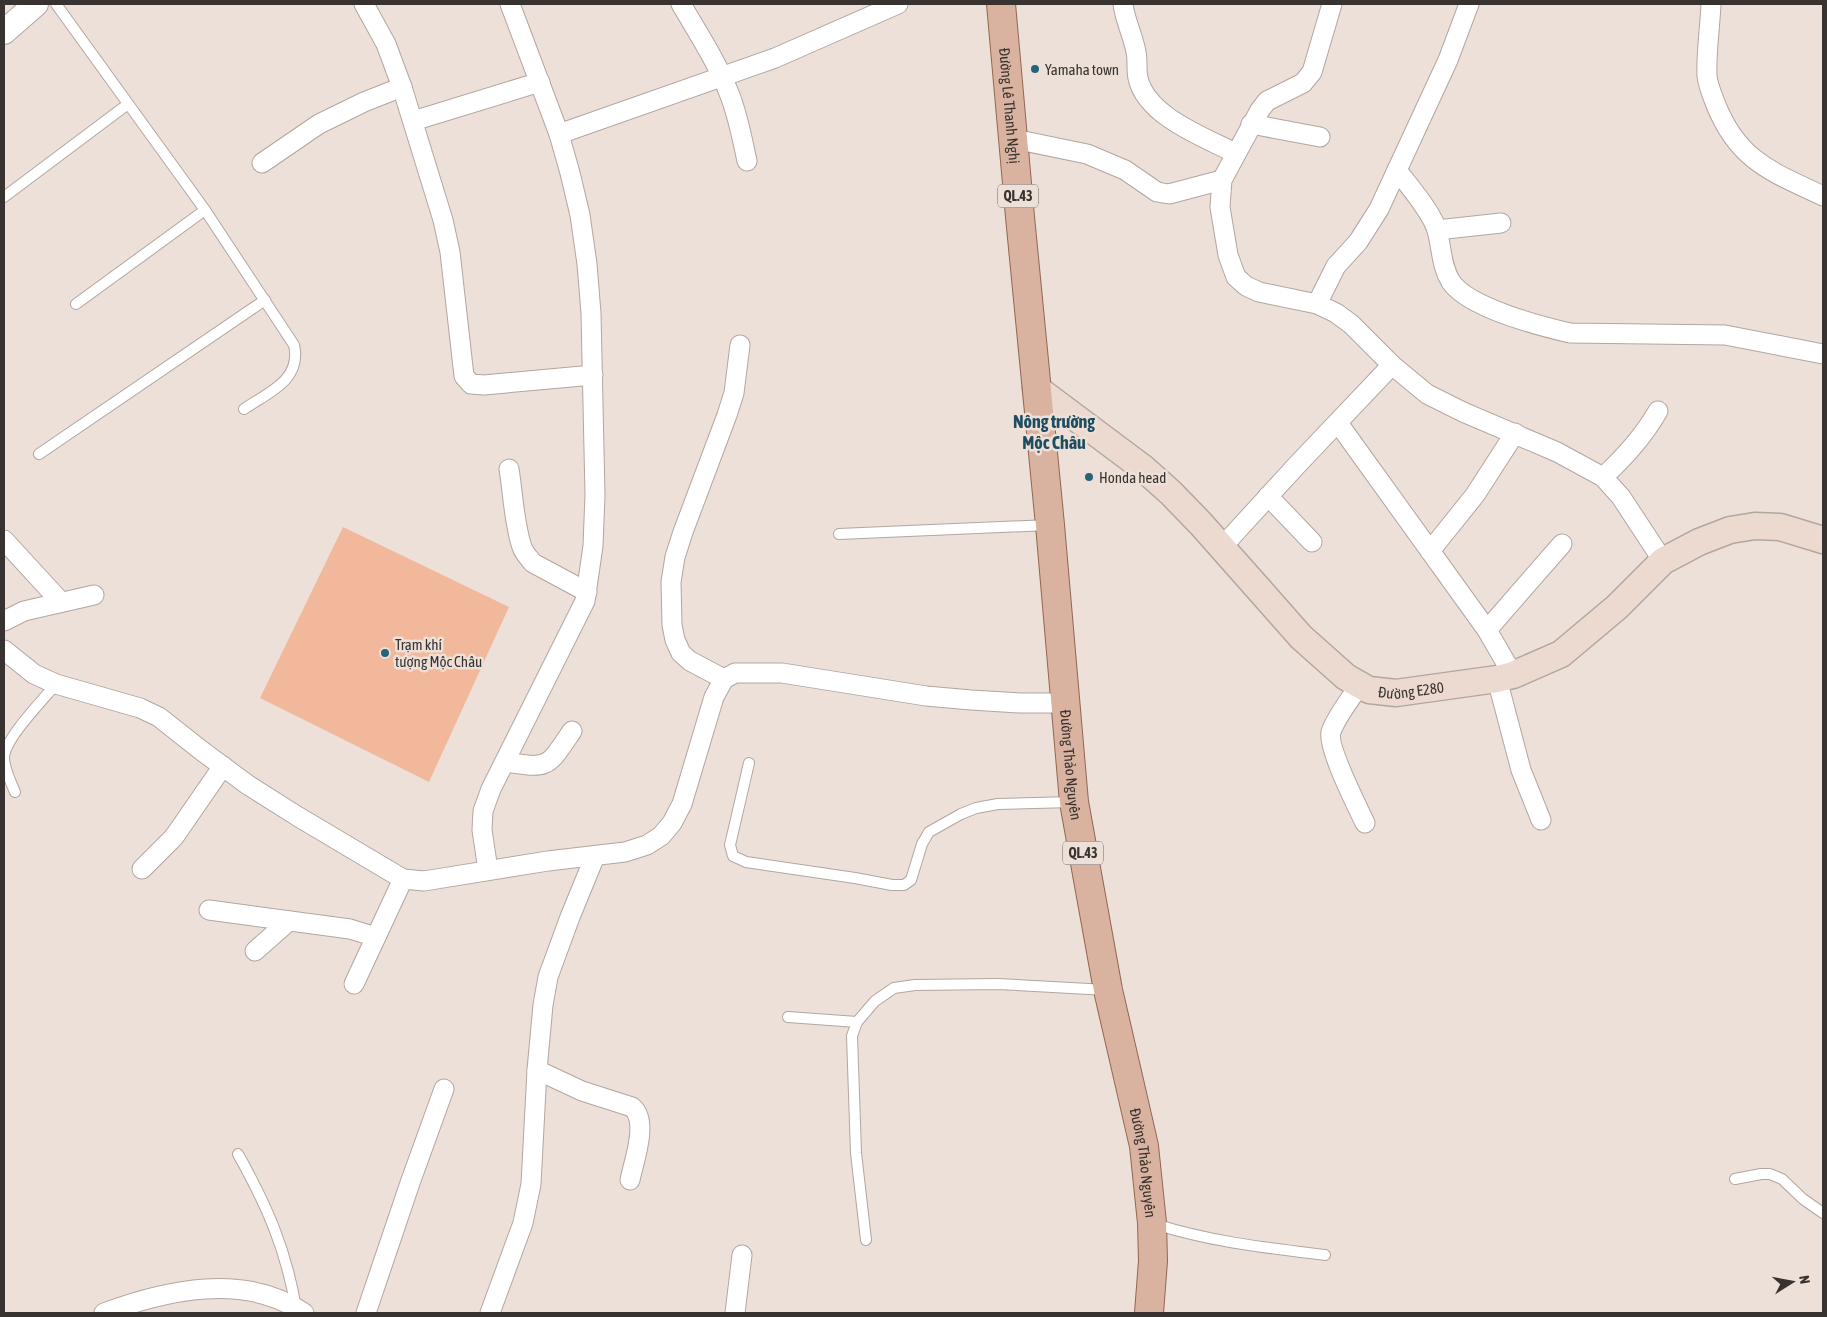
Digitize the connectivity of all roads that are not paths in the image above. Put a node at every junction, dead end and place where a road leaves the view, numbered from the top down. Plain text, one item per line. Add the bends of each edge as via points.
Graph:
1 (36, 4) edge
2 (56, 4) edge
3 (364, 4) edge
4 (510, 4) edge
5 (681, 4) edge
6 (898, 4) edge
7 (1002, 4) edge
8 (1123, 4) edge
9 (1332, 4) edge
10 (1469, 4) edge
11 (1711, 4) edge
12 (4, 32) edge
13 (722, 76) junction
14 (540, 82) junction
15 (402, 87) junction
16 (128, 104) junction
17 (413, 121) junction
18 (1251, 124) junction
19 (559, 134) junction
20 (1320, 137) dead end
21 (1014, 139) junction
22 (1235, 153) junction
23 (747, 161) dead end
24 (262, 163) dead end
25 (1397, 170) junction
26 (1222, 180) junction
27 (1823, 196) edge
28 (4, 197) edge
29 (205, 210) junction
30 (1500, 223) dead end
31 (1437, 230) junction
32 (265, 300) junction
33 (76, 304) dead end
34 (1316, 304) junction
35 (740, 345) dead end
36 (1823, 354) edge
37 (1392, 365) junction
38 (593, 374) junction
39 (1036, 388) junction
40 (244, 409) dead end
41 (1658, 411) dead end
42 (1338, 423) junction
43 (1515, 433) junction
44 (39, 454) dead end
45 (510, 469) dead end
46 (1603, 477) junction
47 (1268, 496) junction
48 (1050, 525) junction
49 (839, 534) dead end
50 (4, 540) edge
51 (1823, 540) edge
52 (1312, 542) dead end
53 (1562, 544) dead end
54 (1222, 547) junction
55 (1430, 551) junction
56 (1663, 561) junction
57 (587, 592) junction
58 (94, 595) dead end
59 (61, 602) junction
60 (4, 621) edge
61 (1487, 630) junction
62 (4, 650) edge
63 (1505, 677) junction
64 (724, 679) junction
65 (56, 684) junction
66 (1360, 685) junction
67 (1065, 703) junction
68 (572, 731) dead end
69 (5, 747) edge
70 (505, 762) junction
71 (749, 763) dead end
72 (223, 766) junction
73 (15, 792) dead end
74 (1074, 802) junction
75 (1540, 820) dead end
76 (1365, 823) dead end
77 (595, 856) junction
78 (142, 869) dead end
79 (488, 870) junction
80 (403, 879) junction
81 (209, 910) dead end
82 (289, 921) junction
83 (376, 936) junction
84 (255, 951) dead end
85 (354, 984) dead end
86 (1108, 990) junction
87 (788, 1017) dead end
88 (857, 1022) junction
89 (537, 1070) junction
90 (444, 1089) dead end
91 (238, 1154) dead end
92 (1735, 1179) dead end
93 (630, 1180) dead end
94 (1823, 1213) edge
95 (1152, 1223) junction
96 (866, 1240) dead end
97 (742, 1255) dead end
98 (1326, 1255) dead end
99 (300, 1311) edge
100 (104, 1313) edge
101 (366, 1313) edge
102 (490, 1313) edge
103 (735, 1313) edge
104 (1150, 1313) edge

1 - 12 street
2 - 16 lane
3 - 15 street via 386,44
4 - 14 street
5 - 13 street
6 - 13 street via 774,58
7 - 21 main road, Đường Lê Thanh Nghị / QL.43
8 - 22 street via 1136,52 1138,78 1151,104 1187,128
9 - 18 street via 1312,72 1303,83 1267,101
10 - 25 street via 1448,60
11 - 27 street via 1707,78 1721,118 1751,158 1769,171
13 - 19 street
13 - 23 street via 735,110
14 - 17 street
14 - 19 street
15 - 17 street
15 - 24 street via 319,124
16 - 28 lane
16 - 29 lane
17 - 38 street via 450,252 464,376 470,384 484,385
18 - 20 street
18 - 22 street
19 - 38 street via 576,198 587,264
21 - 26 street via 1087,154 1125,170 1157,192 1169,194
21 - 39 main road, Đường Lê Thanh Nghị / QL.43
22 - 26 street
25 - 31 street
25 - 34 street via 1370,226 1336,266
26 - 34 street via 1220,207 1228,255 1236,277 1259,292
29 - 32 lane
29 - 33 lane
30 - 31 street
31 - 36 street via 1443,262 1452,284 1496,311 1548,328 1570,333 1725,335
32 - 40 lane via 294,345 296,364 281,384
32 - 44 lane
34 - 37 street via 1336,312 1351,324
35 - 64 street via 734,393 683,532 670,582 672,625 681,653
37 - 42 street
37 - 43 street via 1427,394
38 - 57 street via 595,495
39 - 48 main road, Đường Thảo Nguyên / QL.43
39 - 54 main road, Đường E280 via 1143,468
41 - 46 street via 1640,440
42 - 47 street
42 - 55 street
43 - 46 street
43 - 55 street via 1475,495
45 - 57 street via 519,533 527,556 533,563
46 - 56 street via 1621,497
47 - 52 street
47 - 54 street
48 - 49 lane
48 - 67 main road, Đường Thảo Nguyên / QL.43
50 - 59 street
51 - 56 main road, Đường E280 via 1780,527 1755,526 1730,530
53 - 61 street
54 - 66 main road, Đường E280 via 1301,637 1346,677
55 - 61 street
56 - 63 main road, Đường E280 via 1618,607 1568,649
57 - 70 street
58 - 59 street
59 - 60 street via 24,611
61 - 63 street
62 - 65 street via 34,674
63 - 66 main road, Đường E280 via 1396,693 1369,690
63 - 75 street via 1521,770
64 - 67 street via 736,673 782,673 926,696 1020,704
64 - 77 street via 714,697 682,804 672,824 647,845
65 - 69 lane
65 - 72 street via 140,708 159,717
66 - 76 street via 1330,734 1336,758
67 - 74 main road, Đường Thảo Nguyên / QL.43
68 - 70 street via 556,755 542,766
69 - 73 lane via 6,772
70 - 79 street via 484,811 482,830
71 - 74 lane via 730,845 733,856 746,862 892,885 904,885 911,880 929,832 961,814 998,804
72 - 78 street via 174,837
72 - 80 street via 297,816
74 - 86 main road, Đường Thảo Nguyên / QL.43
77 - 79 street
77 - 89 street via 548,977
79 - 80 street via 424,881
80 - 83 street
81 - 82 street
82 - 83 street
82 - 84 street
83 - 85 street
86 - 88 lane via 998,984 915,985 894,988 875,1001
86 - 95 main road, Đường Thảo Nguyên / QL.43 via 1144,1146
87 - 88 lane
88 - 96 lane via 852,1036 852,1077 856,1153
89 - 93 street via 582,1091 632,1107 637,1112 640,1131
89 - 102 street via 531,1184 523,1223
90 - 101 street
91 - 99 lane via 272,1222
92 - 94 lane via 1770,1174 1782,1179
95 - 98 lane via 1188,1235 1226,1242
95 - 104 main road, Đường Thảo Nguyên / QL.43
97 - 103 street
99 - 100 street via 253,1292 230,1288 166,1294

